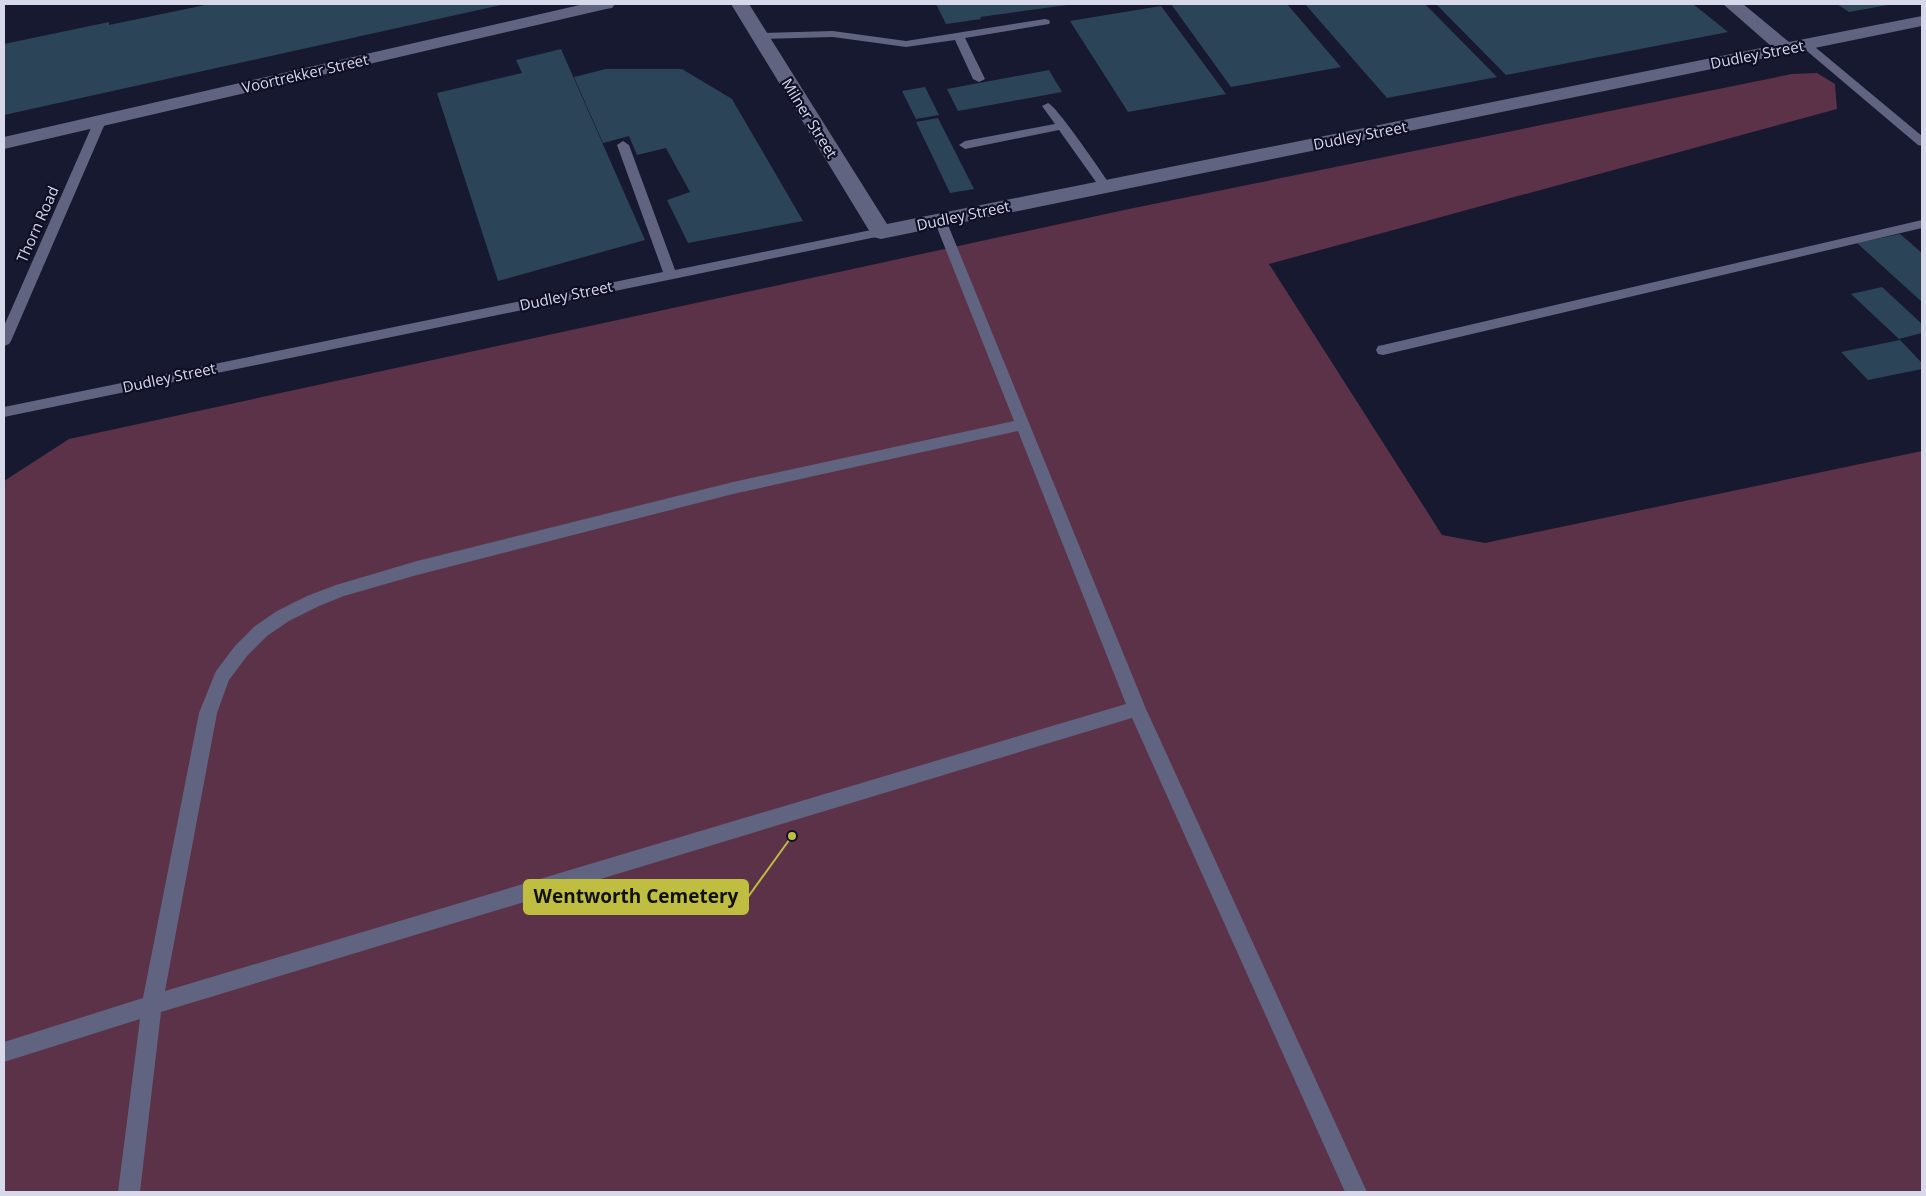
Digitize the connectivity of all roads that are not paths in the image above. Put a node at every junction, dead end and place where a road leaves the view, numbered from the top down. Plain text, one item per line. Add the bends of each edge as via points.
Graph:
1 (606, 4) edge
2 (740, 4) edge
3 (1732, 4) edge
4 (1922, 21) edge
5 (1045, 22) dead end
6 (958, 35) junction
7 (760, 36) junction
8 (1805, 44) junction
9 (1785, 48) junction
10 (979, 79) dead end
11 (1048, 106) dead end
12 (101, 119) junction
13 (1063, 126) junction
14 (1922, 142) edge
15 (4, 143) edge
16 (623, 145) dead end
17 (965, 145) dead end
18 (1105, 186) junction
19 (940, 220) junction
20 (1922, 224) edge
21 (881, 232) junction
22 (670, 274) junction
23 (4, 342) edge
24 (1383, 350) dead end
25 (4, 412) edge
26 (1023, 424) junction
27 (1137, 709) junction
28 (152, 1005) junction
29 (4, 1052) edge
30 (130, 1192) edge
31 (1356, 1192) edge

1 - 12 street, Voortrekker Street
2 - 7 street, Milner Street
3 - 9 street
4 - 8 street, Dudley Street
5 - 6 lane
6 - 7 lane via 906,44 833,34
6 - 10 lane
7 - 21 street, Milner Street
8 - 9 street, Dudley Street
8 - 14 lane
9 - 18 street, Dudley Street
11 - 13 lane
12 - 15 street, Voortrekker Street
12 - 23 lane, Thorn Road
13 - 17 lane
13 - 18 lane
16 - 22 lane
18 - 19 street, Dudley Street
19 - 21 street, Dudley Street
19 - 26 lane
20 - 24 lane
21 - 22 lane, Dudley Street
22 - 25 lane, Dudley Street
26 - 27 lane
26 - 28 lane via 733,488 417,568 342,590 283,616 241,651 222,676 208,713
27 - 28 lane
27 - 31 lane
28 - 29 lane
28 - 30 lane

